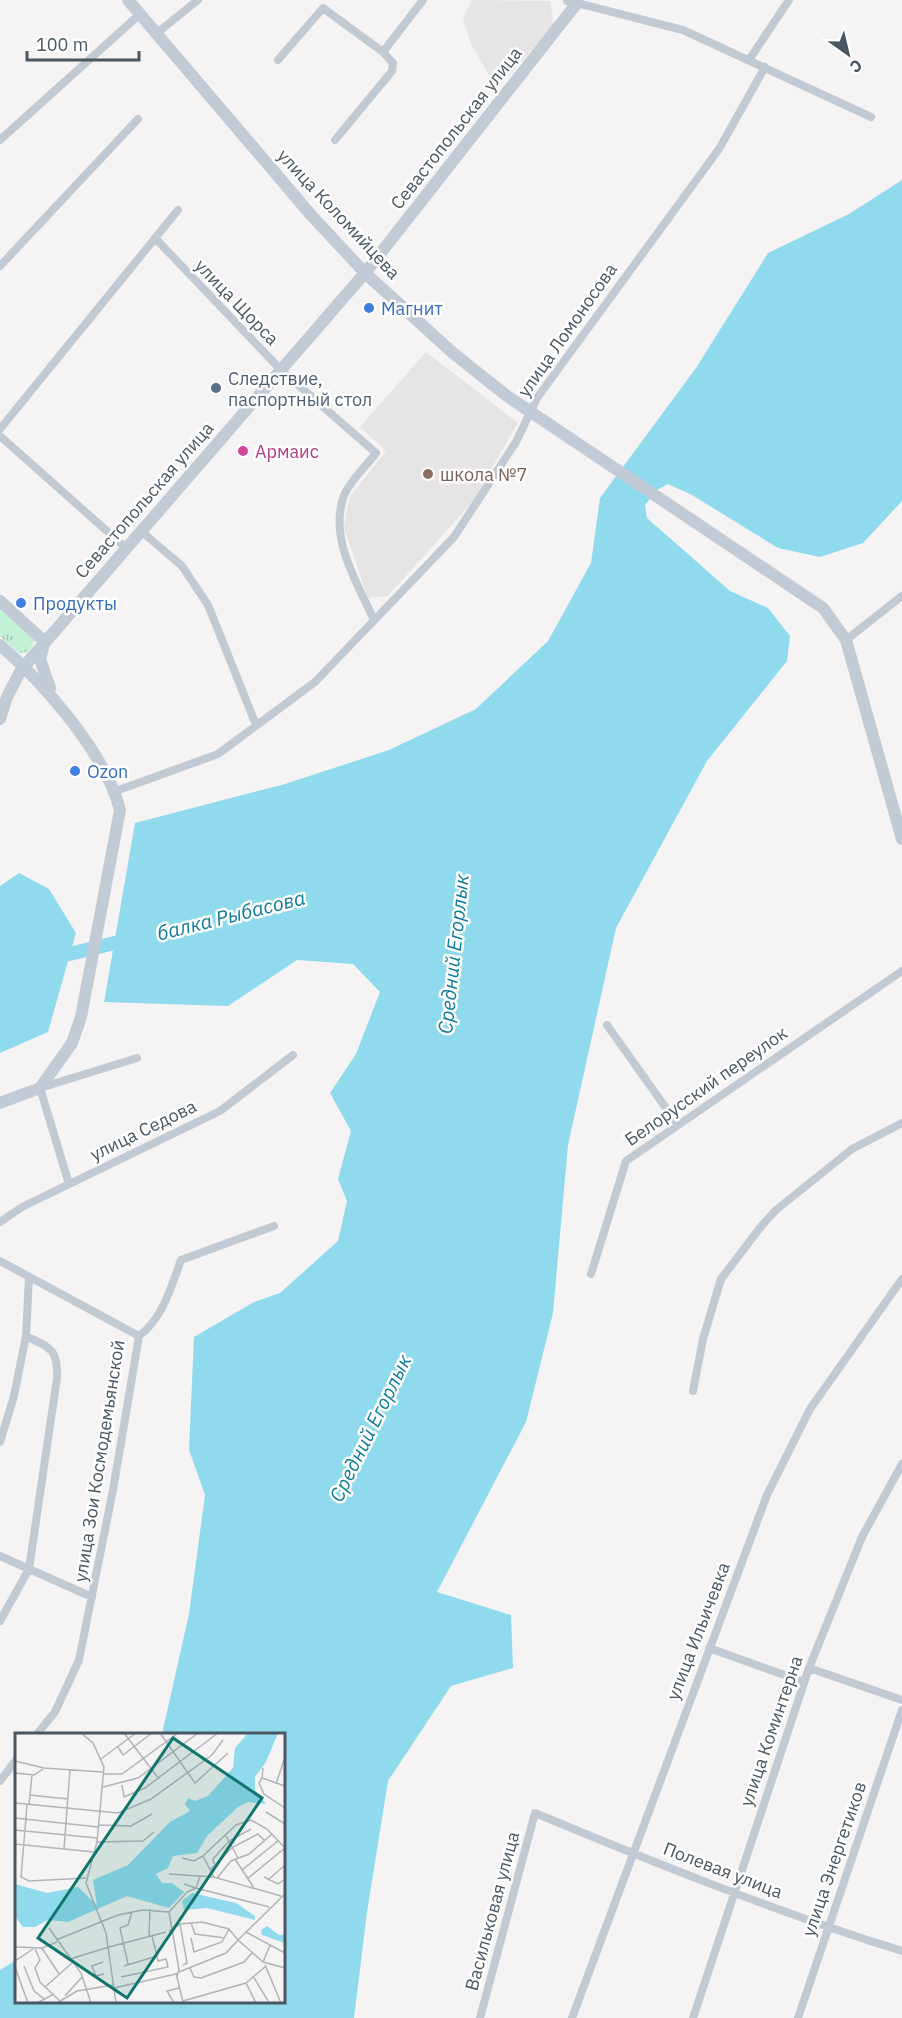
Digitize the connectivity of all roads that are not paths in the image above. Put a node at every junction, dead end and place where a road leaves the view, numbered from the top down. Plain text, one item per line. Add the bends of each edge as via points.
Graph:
1 (128, 0) edge
2 (198, 0) edge
3 (423, 0) edge
4 (789, 0) edge
5 (573, 2) edge
6 (140, 14) junction
7 (157, 33) junction
8 (383, 52) junction
9 (278, 60) dead end
10 (749, 60) junction
11 (765, 68) junction
12 (871, 117) dead end
13 (138, 118) dead end
14 (0, 140) edge
15 (335, 140) dead end
16 (178, 210) dead end
17 (154, 238) junction
18 (0, 266) edge
19 (365, 273) junction
20 (280, 370) junction
21 (530, 411) junction
22 (0, 429) edge
23 (0, 436) edge
24 (141, 531) junction
25 (126, 548) junction
26 (902, 596) edge
27 (0, 601) edge
28 (374, 620) junction
29 (846, 640) junction
30 (45, 642) junction
31 (0, 645) edge
32 (24, 666) junction
33 (58, 705) junction
34 (0, 719) edge
35 (256, 725) junction
36 (116, 791) junction
37 (902, 839) edge
38 (902, 971) edge
39 (607, 1025) dead end
40 (293, 1055) dead end
41 (137, 1058) dead end
42 (40, 1088) junction
43 (0, 1103) edge
44 (902, 1123) edge
45 (678, 1125) junction
46 (69, 1185) junction
47 (0, 1222) edge
48 (274, 1226) dead end
49 (0, 1261) edge
50 (591, 1274) dead end
51 (29, 1277) junction
52 (902, 1279) edge
53 (26, 1336) junction
54 (139, 1336) junction
55 (693, 1391) dead end
56 (0, 1442) edge
57 (902, 1464) edge
58 (0, 1556) edge
59 (29, 1569) junction
60 (92, 1598) junction
61 (0, 1621) edge
62 (709, 1648) junction
63 (809, 1668) junction
64 (804, 1682) junction
65 (902, 1700) edge
66 (902, 1710) edge
67 (38, 1733) edge
68 (15, 1761) edge
69 (0, 1781) edge
70 (535, 1813) joint
71 (633, 1854) junction
72 (734, 1892) junction
73 (828, 1928) junction
74 (902, 1951) edge
75 (480, 2018) edge
76 (572, 2018) edge
77 (693, 2018) edge
78 (798, 2018) edge

1 - 6 main road, улица Коломийцева
2 - 7 street
3 - 8 street
4 - 10 street
5 - 10 street via 683,30
5 - 19 main road, Севастопольская улица
6 - 7 main road, улица Коломийцева
6 - 14 street
7 - 19 main road, улица Коломийцева
8 - 9 street via 323,8
8 - 15 street via 393,63 392,71
10 - 11 street
11 - 12 street
11 - 21 street, улица Ломоносова via 719,149
13 - 18 street
16 - 17 street
17 - 20 street, улица Щорса
17 - 22 street
19 - 20 main road, Севастопольская улица
19 - 21 main road, улица Коломийцева via 453,353
20 - 24 main road, Севастопольская улица
20 - 28 street, улица Щорса via 376,453 346,492 340,511 341,543
21 - 28 street, улица Ломоносова via 516,442 454,537
21 - 29 main road, улица Коломийцева via 823,608
23 - 25 street
24 - 25 main road, Севастопольская улица
24 - 35 street via 182,567 208,605
25 - 30 main road, Севастопольская улица
26 - 29 street
27 - 30 main road
28 - 35 street, улица Ломоносова via 315,682
29 - 37 main road, улица Коломийцева
30 - 32 main road, Севастопольская улица
30 - 33 main road via 40,658
31 - 32 main road
32 - 33 main road
32 - 34 main road, Севастопольская улица
33 - 36 main road
35 - 36 street, улица Ломоносова via 218,754
36 - 42 main road via 120,810 81,1017 72,1043
38 - 45 street, Белорусский переулок
39 - 45 street
40 - 46 street, улица Седова via 220,1111
41 - 42 street
42 - 43 main road
42 - 46 street
44 - 55 street via 852,1149 776,1210 748,1242 721,1278
45 - 50 street, Белорусский переулок via 626,1161
46 - 47 street, улица Седова
48 - 54 street via 181,1260 152,1326
49 - 51 street, улица Зои Космодемьянской
51 - 53 street
51 - 54 street, улица Зои Космодемьянской
52 - 62 street, улица Ильичевка via 810,1408 767,1495
53 - 56 street
53 - 59 street via 52,1349 57,1361
54 - 60 street, улица Зои Космодемьянской
57 - 63 street, улица Коминтерна via 862,1537
58 - 59 street
59 - 60 street
59 - 61 street
60 - 67 street, улица Зои Космодемьянской via 79,1660 59,1704
62 - 64 street
62 - 71 street, улица Ильичевка
63 - 64 street, улица Коминтерна
63 - 65 street
64 - 72 street, улица Коминтерна
66 - 73 street, улица Энергетиков
68 - 69 street
70 - 71 street, Полевая улица
70 - 75 street, Васильковая улица
71 - 72 street, Полевая улица
71 - 76 street, улица Ильичевка
72 - 73 street, Полевая улица
72 - 77 street, улица Коминтерна
73 - 74 street, Полевая улица
73 - 78 street, улица Энергетиков

